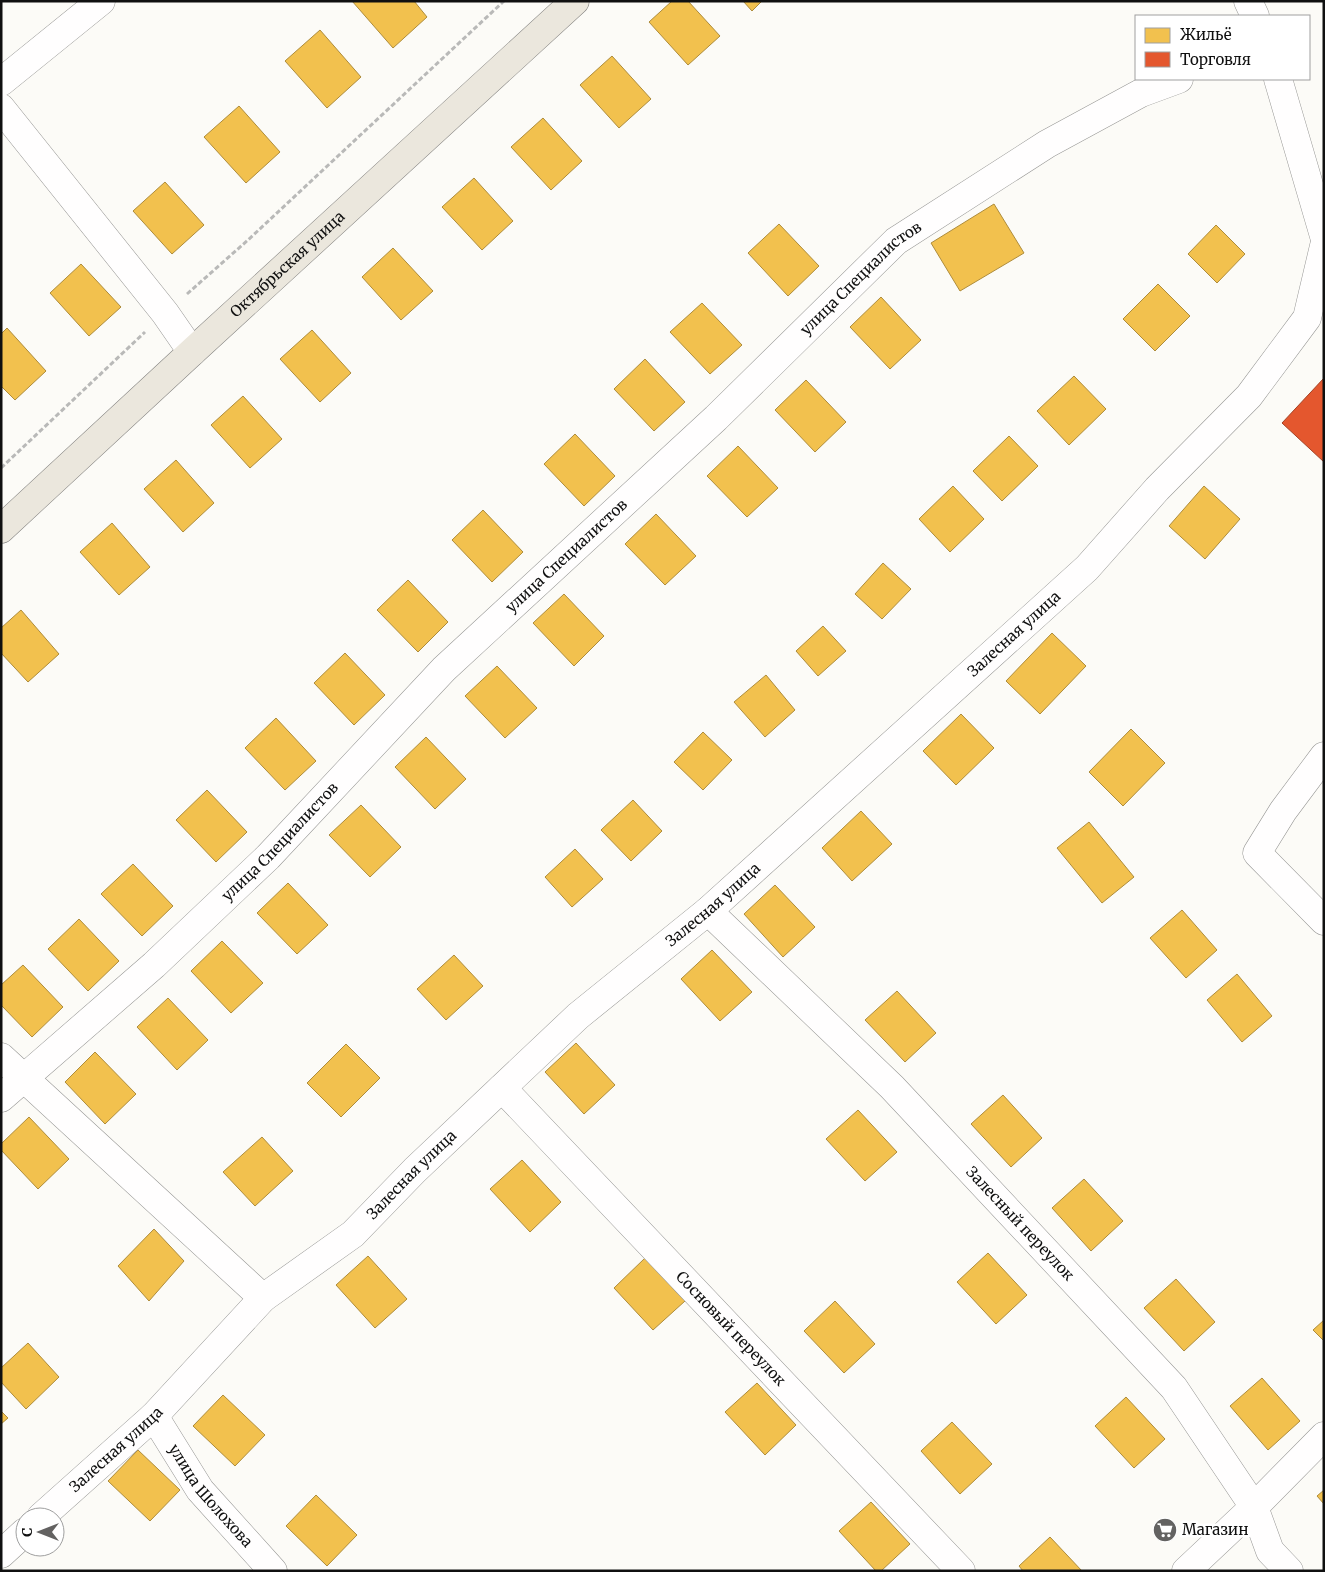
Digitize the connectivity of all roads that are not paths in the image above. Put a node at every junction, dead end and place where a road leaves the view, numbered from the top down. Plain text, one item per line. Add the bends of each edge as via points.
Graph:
1 (101, 1) edge
2 (575, 1) edge
3 (1248, 1) edge
4 (1255, 15) edge
5 (1177, 80) edge
6 (1278, 80) edge
7 (1, 82) edge
8 (1, 108) edge
9 (1324, 236) edge
10 (1324, 246) edge
11 (192, 352) junction
12 (1, 529) edge
13 (1324, 756) edge
14 (708, 912) junction
15 (1324, 921) edge
16 (1, 1057) edge
17 (24, 1078) junction
18 (502, 1088) junction
19 (1, 1098) edge
20 (263, 1298) junction
21 (154, 1416) junction
22 (1324, 1436) edge
23 (52, 1507) edge
24 (1254, 1507) junction
25 (15, 1541) edge
26 (1, 1554) edge
27 (273, 1571) edge
28 (961, 1571) edge
29 (1186, 1571) edge
30 (1289, 1571) edge

1 - 7 street
2 - 11 main road, Октябрьская улица
3 - 4 street
5 - 17 street, улица Специалистов via 1142,92 1047,144 896,241 716,418 444,669 268,857 154,965
6 - 9 street
8 - 11 street via 165,313
10 - 14 street, Залесная улица via 1307,318 1249,396 1157,489 1087,568
11 - 12 main road, Октябрьская улица
13 - 15 street via 1257,853
14 - 18 street, Залесная улица via 578,1016
14 - 24 street, Залесный переулок via 892,1087 1174,1388
16 - 17 street
17 - 19 street, улица Специалистов
17 - 20 street
18 - 20 street, Залесная улица via 353,1234
18 - 28 street, Сосновый переулок
20 - 21 street, Залесная улица
21 - 23 street, Залесная улица
21 - 27 street, улица Шолохова via 200,1490
22 - 24 street
24 - 29 street
24 - 30 street, Залесный переулок via 1270,1551
25 - 26 street

